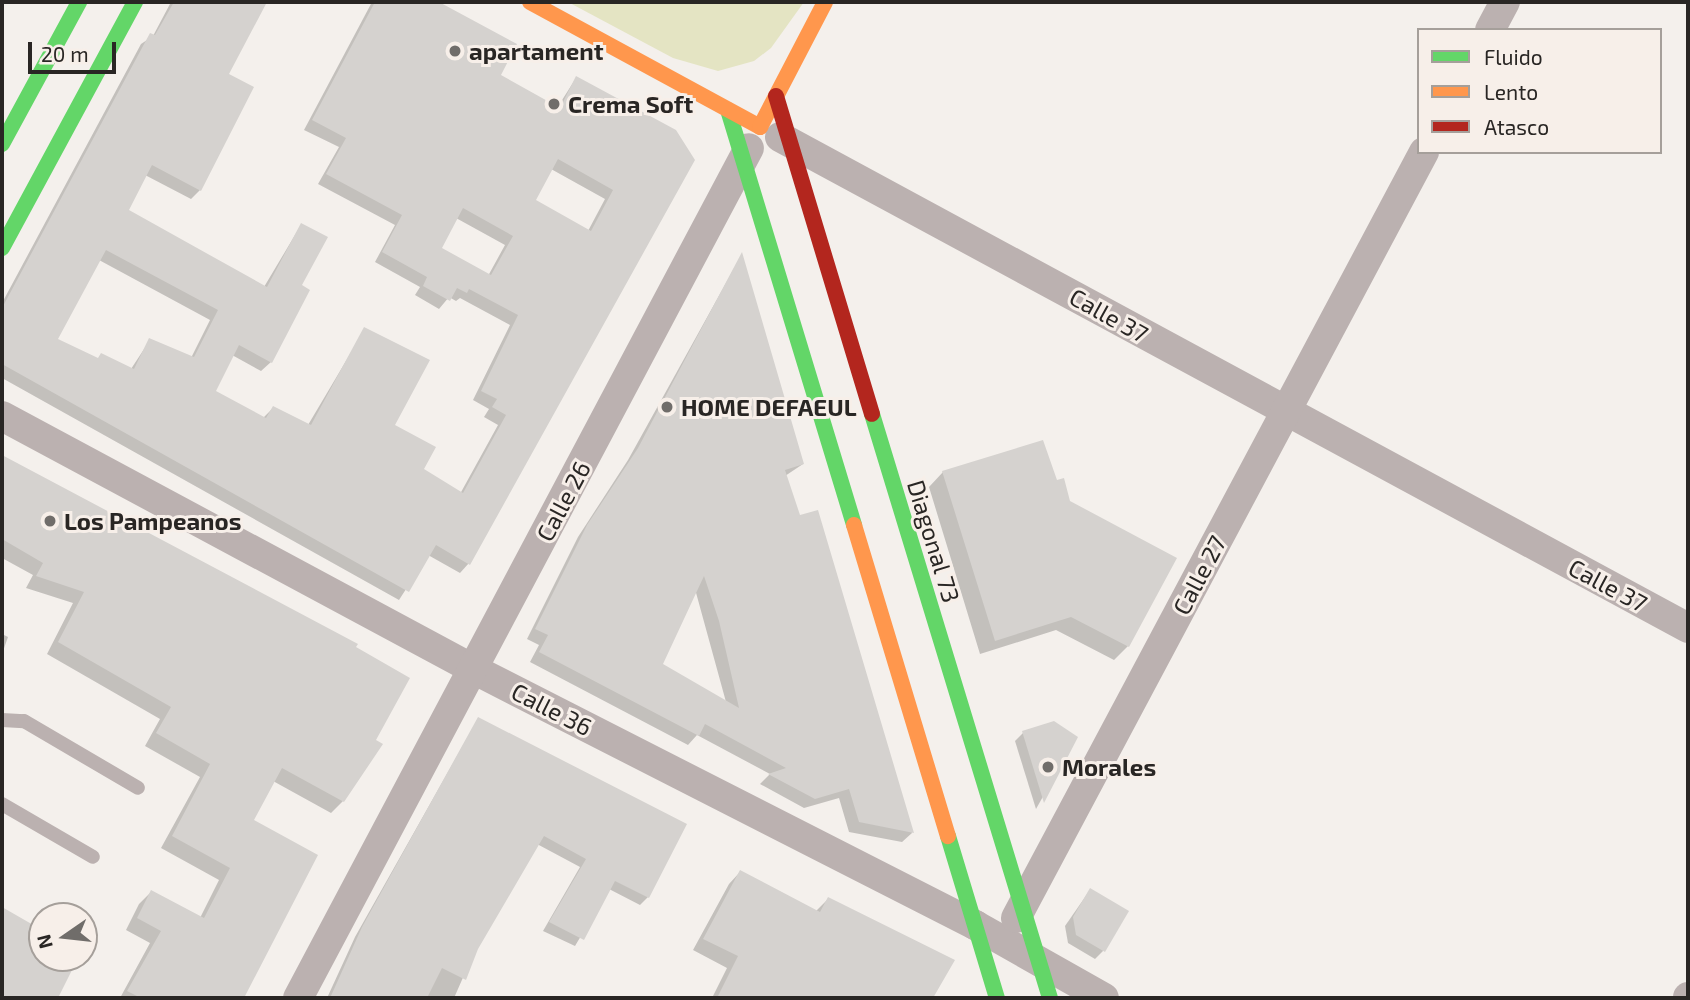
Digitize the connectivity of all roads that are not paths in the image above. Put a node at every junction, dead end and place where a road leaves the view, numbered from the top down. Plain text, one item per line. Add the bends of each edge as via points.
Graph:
1 (79, 2) edge
2 (135, 2) edge
3 (530, 2) edge
4 (825, 2) edge
5 (1505, 2) edge
6 (1491, 28) edge
7 (776, 96) junction
8 (728, 110) junction
9 (760, 127) junction
10 (790, 143) junction
11 (2, 144) edge
12 (1423, 154) edge
13 (743, 161) junction
14 (2, 247) edge
15 (1285, 412) junction
16 (2, 416) edge
17 (1688, 628) edge
18 (473, 669) junction
19 (2, 720) edge
20 (138, 788) dead end
21 (2, 804) edge
22 (93, 857) dead end
23 (1022, 908) junction
24 (975, 925) junction
25 (1003, 941) junction
26 (1040, 962) junction
27 (989, 969) junction
28 (298, 998) edge
29 (973, 998) edge
30 (997, 998) edge
31 (1050, 998) edge
32 (1104, 998) edge

1 - 11 main road
2 - 14 main road
3 - 8 main road, Calle 37
4 - 7 main road, Calle 26
5 - 6 street
7 - 9 main road, Calle 26
7 - 10 main road, Diagonal 73
8 - 9 main road, Calle 37
8 - 13 main road
9 - 10 street, Calle 37
9 - 13 street, Calle 26
10 - 15 street, Calle 37
10 - 23 main road, Diagonal 73
12 - 15 street, Calle 27
13 - 18 street, Calle 26
13 - 24 main road
15 - 17 street, Calle 37
15 - 23 street, Calle 27
16 - 18 street, Calle 36
18 - 24 street, Calle 36
18 - 28 street, Calle 26
19 - 20 lane via 24,721
21 - 22 lane
23 - 25 street, Calle 27
23 - 26 main road, Diagonal 73
24 - 25 street, Calle 36
24 - 27 main road
25 - 26 street, Calle 36
25 - 27 street, Calle 27
26 - 31 main road, Diagonal 73
26 - 32 street, Calle 36
27 - 29 street, Calle 27
27 - 30 main road

